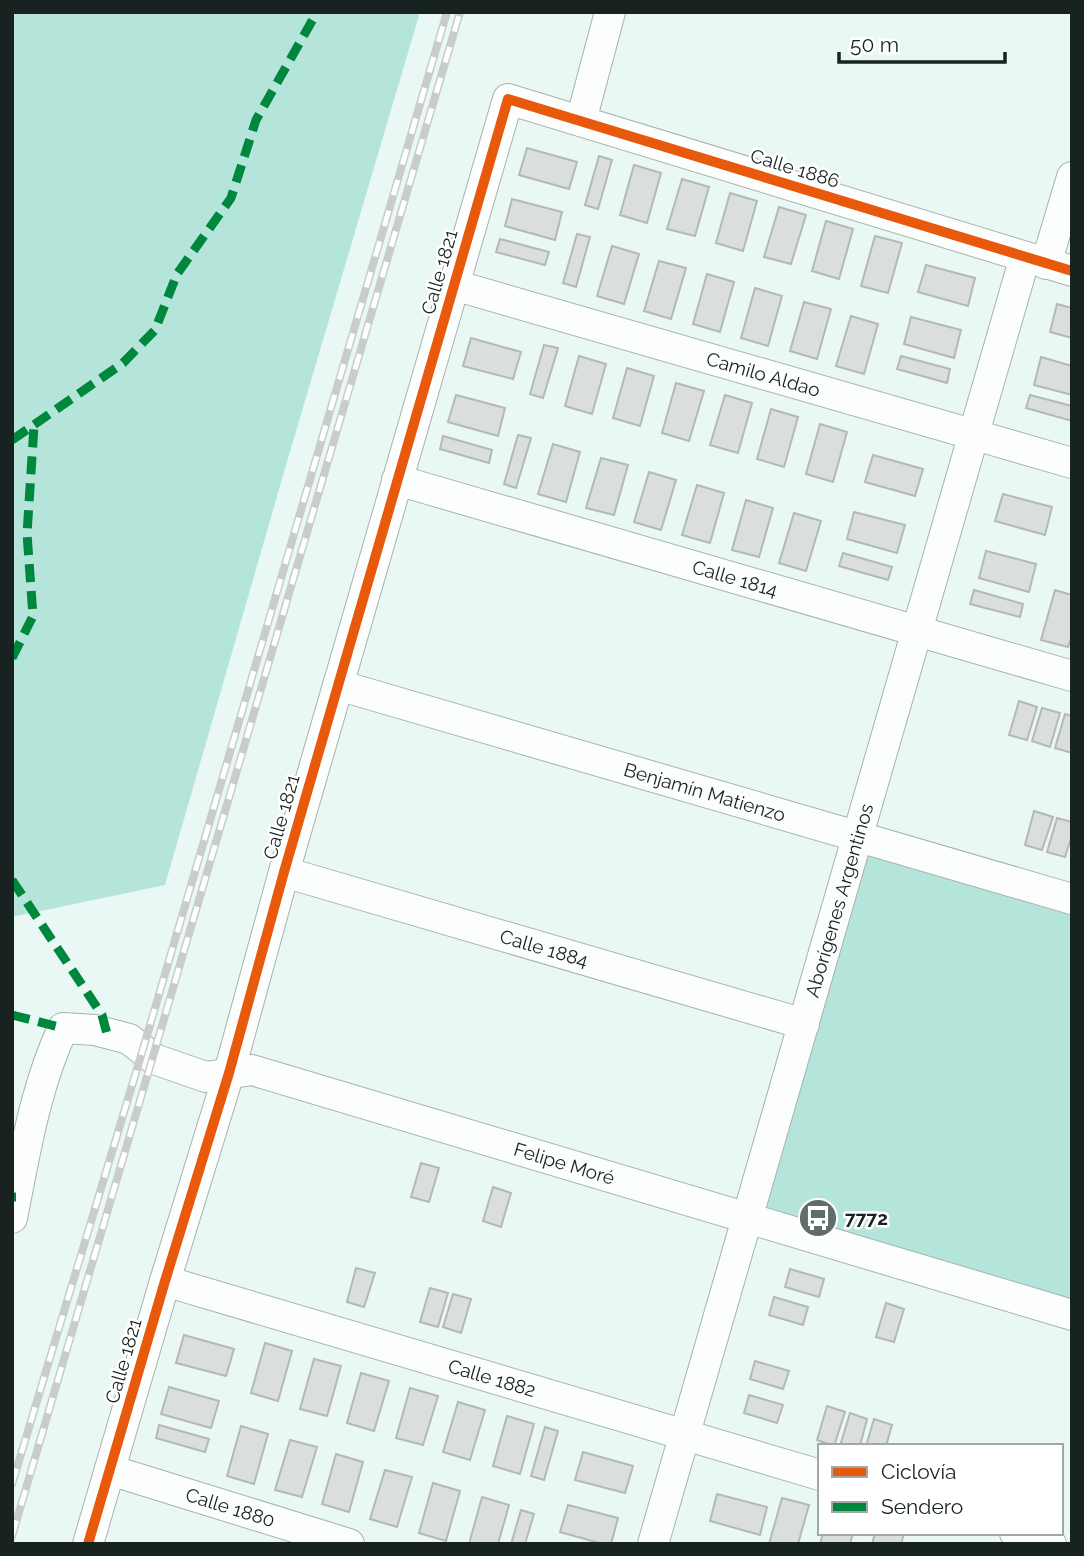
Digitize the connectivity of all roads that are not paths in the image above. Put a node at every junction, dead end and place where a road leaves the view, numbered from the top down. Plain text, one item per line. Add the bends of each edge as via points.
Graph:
1 (610, 12) edge
2 (508, 99) joint
3 (581, 121) junction
4 (1072, 177) edge
5 (1048, 264) edge
6 (454, 285) junction
7 (974, 435) junction
8 (1072, 463) edge
9 (397, 480) junction
10 (918, 629) junction
11 (1072, 676) edge
12 (338, 685) junction
13 (858, 836) junction
14 (284, 872) junction
15 (1072, 899) edge
16 (804, 1024) junction
17 (229, 1073) junction
18 (12, 1217) edge
19 (748, 1218) junction
20 (165, 1281) junction
21 (1072, 1315) edge
22 (684, 1435) junction
23 (110, 1470) junction
24 (818, 1474) edge
25 (1022, 1535) edge
26 (88, 1544) edge
27 (349, 1544) edge
28 (653, 1544) edge
29 (1051, 1544) edge

1 - 3 street
2 - 3 street, Calle 1886
2 - 6 street, Calle 1821
3 - 5 street, Calle 1886
4 - 5 street, Aborígenes Argentinos
5 - 7 street, Aborígenes Argentinos
6 - 7 street, Camilo Aldao
6 - 9 street, Calle 1821
7 - 8 street, Camilo Aldao
7 - 10 street, Aborígenes Argentinos
9 - 10 street, Calle 1814
9 - 12 street, Calle 1821
10 - 11 street, Calle 1814
10 - 13 street, Aborígenes Argentinos
12 - 13 street, Benjamín Matienzo
12 - 14 street, Calle 1821
13 - 15 street, Benjamín Matienzo
13 - 16 street, Aborígenes Argentinos
14 - 16 street, Calle 1884
14 - 17 street, Calle 1821
16 - 19 street, Aborígenes Argentinos
17 - 18 street, Felipe Moré via 206,1077 154,1059 129,1039 63,1028 48,1059
17 - 19 street, Felipe Moré via 252,1070
17 - 20 street, Calle 1821
19 - 21 street, Felipe Moré
19 - 22 street, Aborígenes Argentinos
20 - 22 street, Calle 1882
20 - 23 street, Calle 1821
22 - 24 street, Calle 1882
22 - 28 street, Aborígenes Argentinos
23 - 26 street, Calle 1821
23 - 27 street, Calle 1880
25 - 29 street

